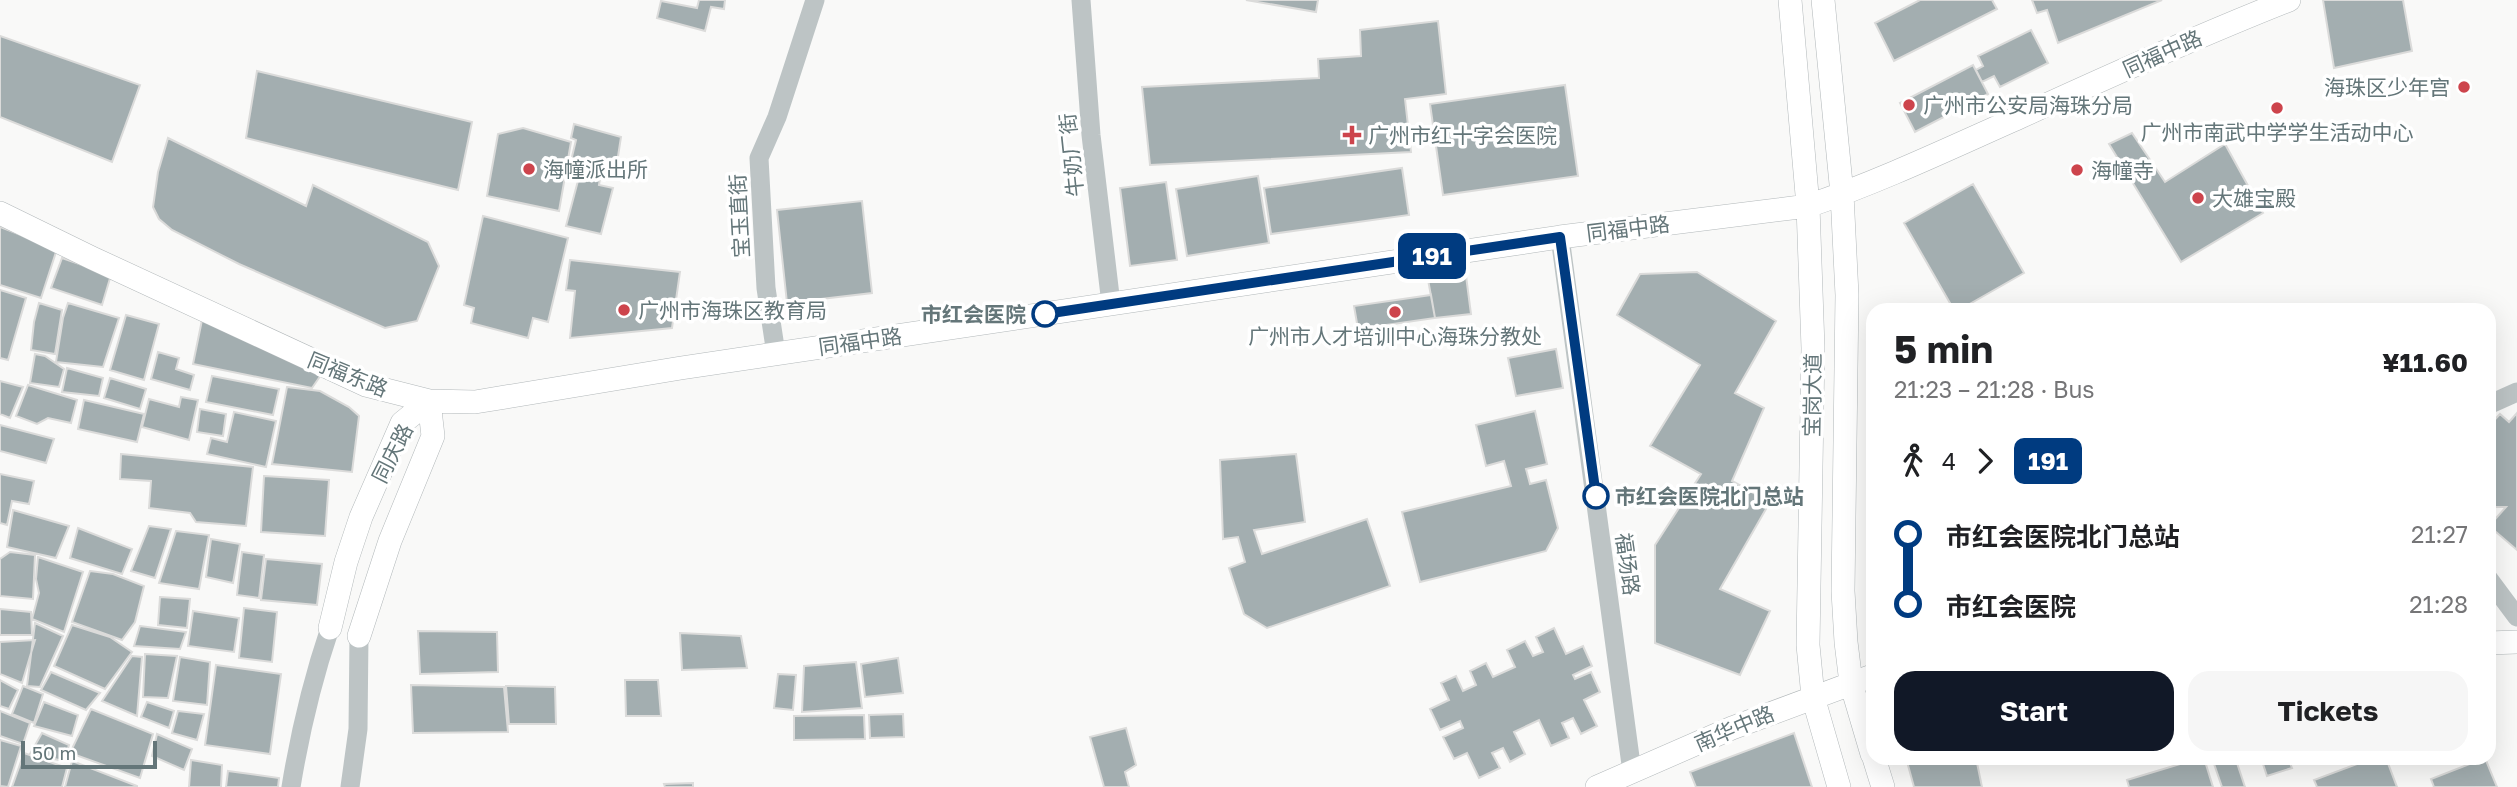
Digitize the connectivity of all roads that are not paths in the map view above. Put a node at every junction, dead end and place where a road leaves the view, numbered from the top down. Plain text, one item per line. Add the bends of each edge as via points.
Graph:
1 (815, 0) edge
2 (1081, 0) edge
3 (1790, 0) edge
4 (1823, 0) edge
5 (2289, 0) edge
6 (1842, 194) junction
7 (1808, 206) junction
8 (0, 213) edge
9 (1560, 237) junction
10 (1111, 304) junction
11 (770, 355) junction
12 (2517, 392) edge
13 (429, 401) junction
14 (2496, 401) edge
15 (378, 478) junction
16 (409, 491) junction
17 (2496, 589) edge
18 (2517, 617) edge
19 (330, 628) joint
20 (359, 636) joint
21 (2517, 642) edge
22 (2496, 643) edge
23 (1862, 679) edge
24 (1813, 697) junction
25 (1866, 707) edge
26 (1876, 765) edge
27 (1632, 772) junction
28 (291, 787) edge
29 (350, 787) edge
30 (1597, 787) edge
31 (1839, 787) edge
32 (1883, 787) edge

1 - 11 street, 宝玉直街 via 759,158
2 - 10 street, 牛奶厂街
3 - 7 main road, 宝岗大道
4 - 6 main road, 宝岗大道
5 - 6 main road, 同福中路 via 2190,39
6 - 7 main road, 同福中路
6 - 23 main road, 宝岗大道 via 1847,354 1843,591 1846,642
7 - 9 main road, 同福中路
7 - 24 main road, 宝岗大道 via 1813,348 1808,645
8 - 13 main road, 同福东路 via 366,385
9 - 10 main road, 同福中路
9 - 27 street, 福场路
10 - 11 main road, 同福中路
11 - 13 main road, 同福东路 via 492,400
12 - 14 street
13 - 15 main road, 同庆路 via 402,422
13 - 16 main road, 同庆路 via 433,436
15 - 16 main road
15 - 19 main road, 同庆路 via 346,562
16 - 20 main road, 同庆路
17 - 18 street
19 - 28 street via 307,700
20 - 29 street via 358,729
21 - 22 main road
23 - 24 main road, 南华中路
23 - 25 main road, 宝岗大道
24 - 27 main road, 南华中路
24 - 31 main road, 宝岗大道
26 - 32 main road, 宝岗大道
27 - 30 main road, 南华中路

